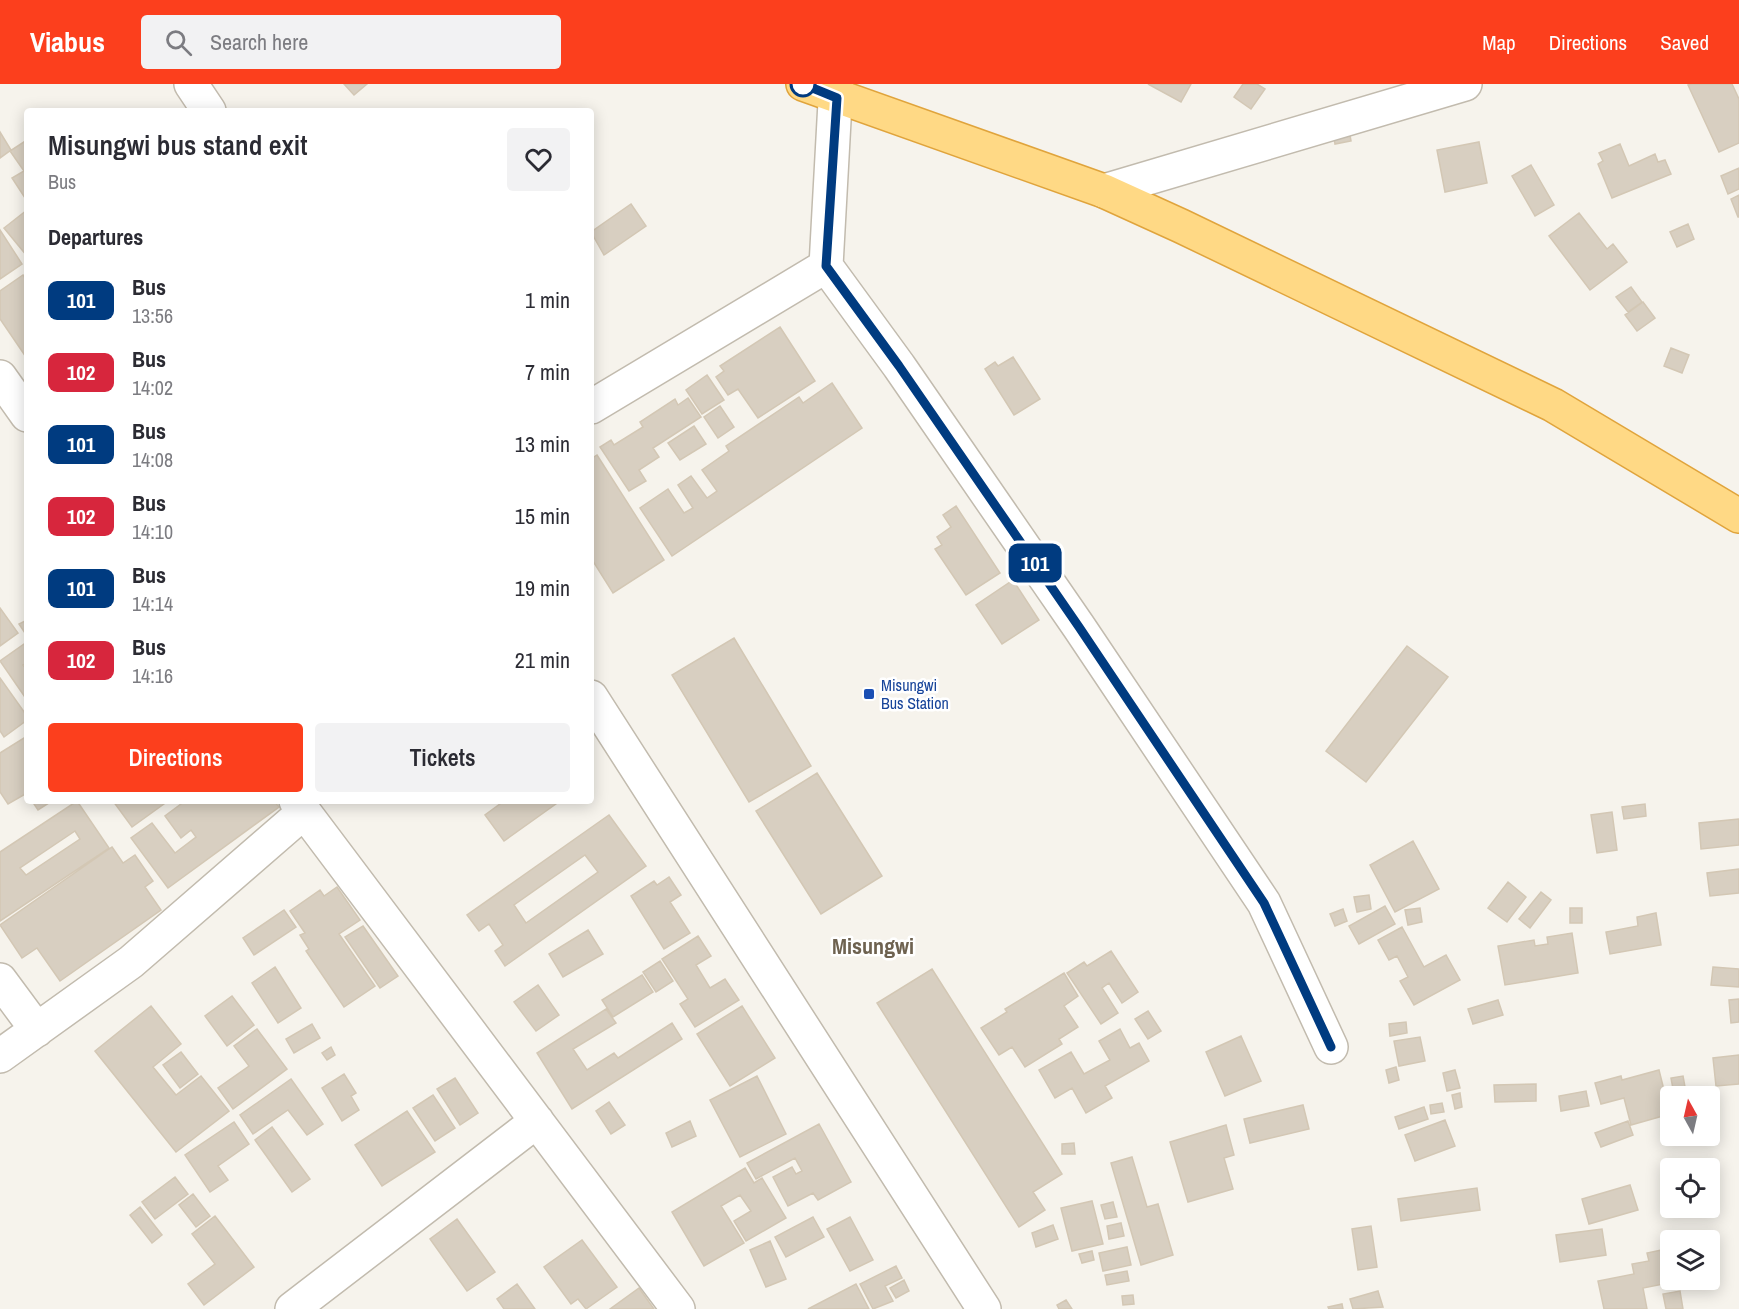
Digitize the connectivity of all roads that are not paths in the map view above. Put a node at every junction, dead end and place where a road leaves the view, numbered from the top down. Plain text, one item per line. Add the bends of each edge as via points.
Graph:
1 (191, 84) edge
2 (803, 84) edge
3 (1465, 84) edge
4 (837, 91) edge
5 (206, 108) edge
6 (1104, 191) junction
7 (826, 266) junction
8 (0, 376) edge
9 (594, 404) edge
10 (24, 411) edge
11 (1739, 516) edge
12 (594, 702) edge
13 (300, 807) edge
14 (0, 980) edge
15 (37, 1030) junction
16 (1331, 1047) dead end
17 (0, 1056) edge
18 (537, 1121) junction
19 (292, 1309) edge
20 (678, 1309) edge
21 (984, 1309) edge

1 - 5 street
2 - 4 highway
3 - 6 street
4 - 6 highway
4 - 7 street
6 - 11 highway via 1553,405
7 - 9 street
7 - 16 street via 1079,627 1264,903
8 - 10 street
12 - 21 street
13 - 15 street via 131,962
13 - 18 street
14 - 15 street
15 - 17 street
18 - 19 street
18 - 20 street

